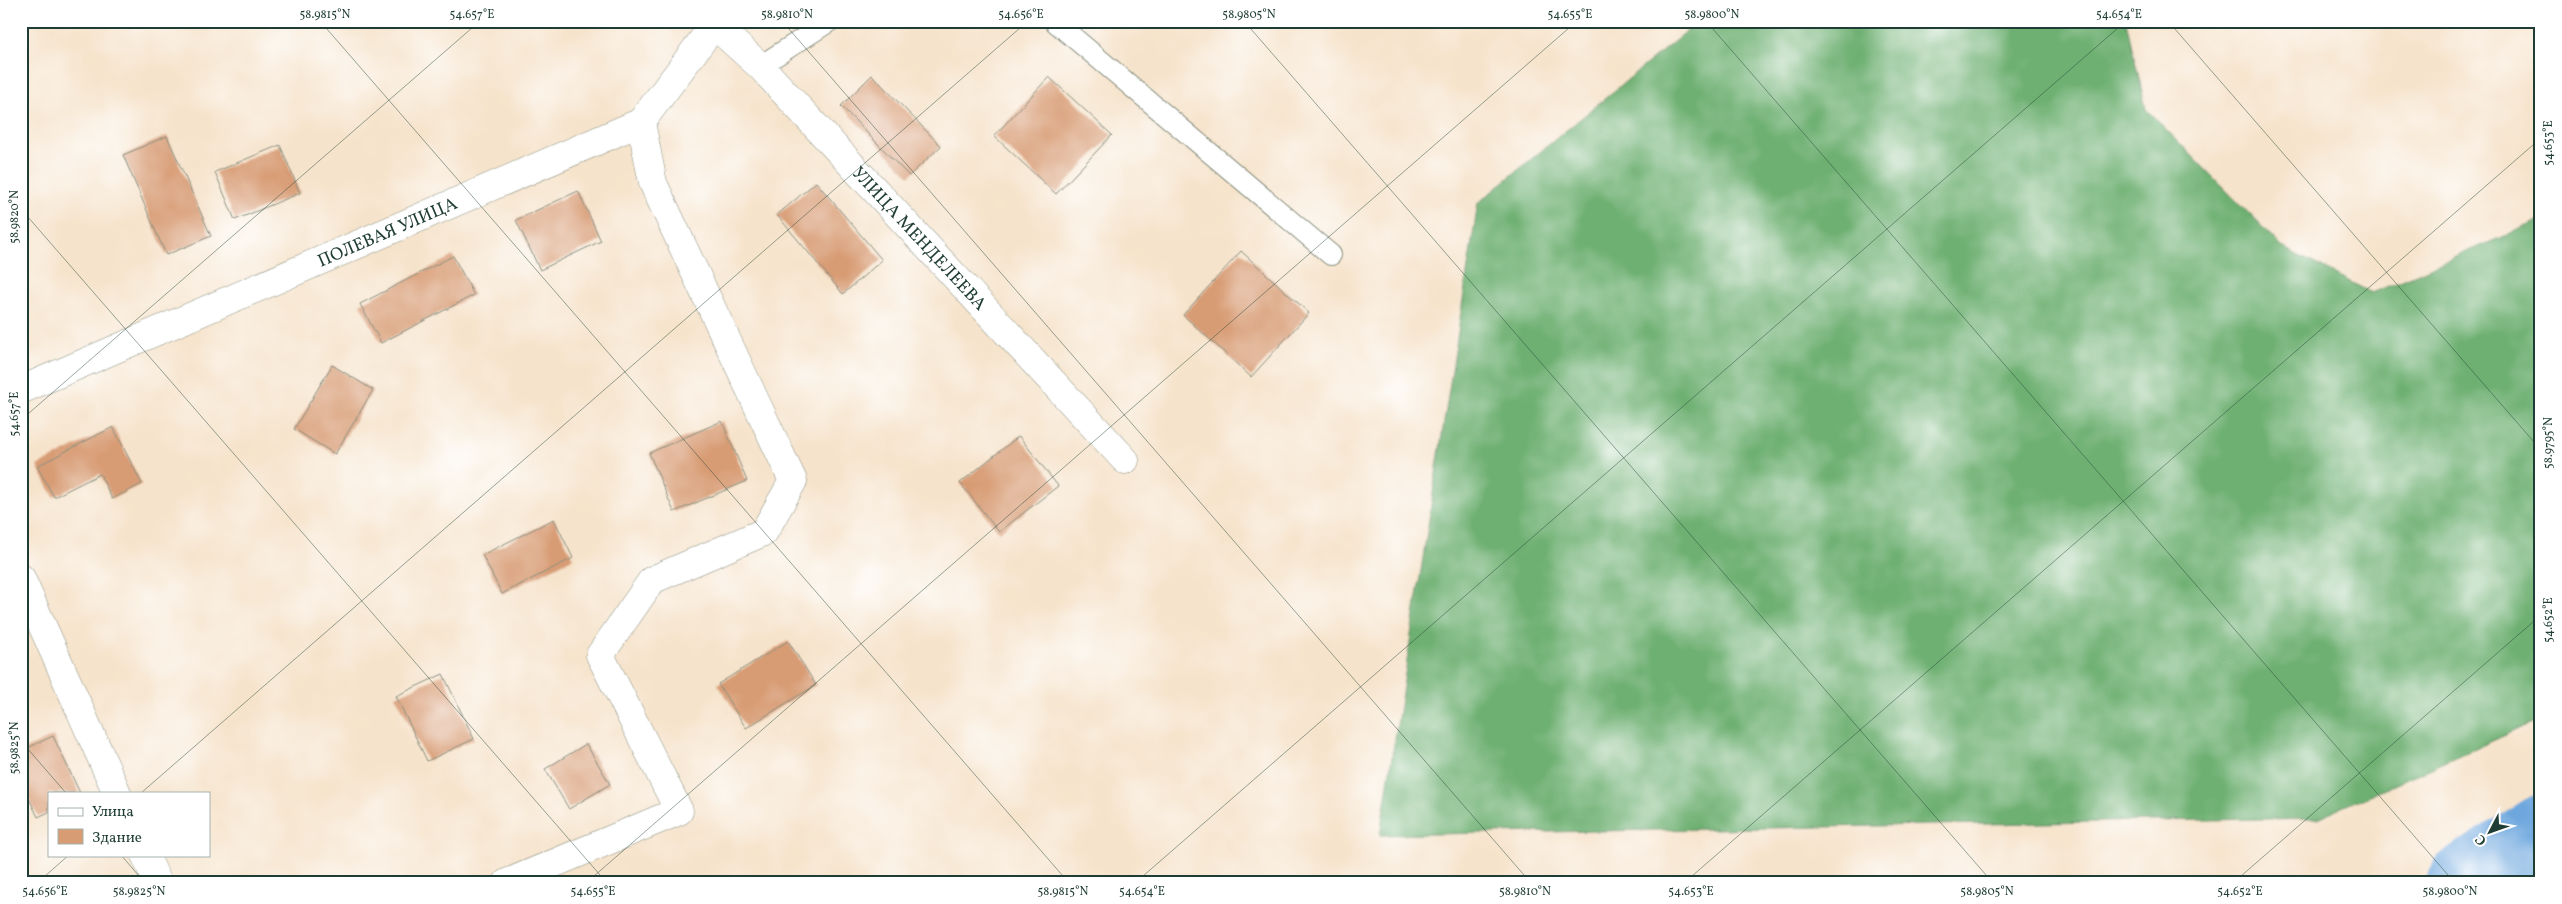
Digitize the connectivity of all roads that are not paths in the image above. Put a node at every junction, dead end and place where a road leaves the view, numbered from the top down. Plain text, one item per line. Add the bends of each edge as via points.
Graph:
1 (830, 21) edge
2 (1054, 21) edge
3 (712, 23) edge
4 (760, 66) junction
5 (641, 122) junction
6 (1331, 255) dead end
7 (21, 390) edge
8 (1125, 460) dead end
9 (21, 578) edge
10 (117, 792) edge
11 (145, 856) edge
12 (158, 883) edge
13 (507, 883) edge

1 - 4 lane
2 - 6 lane
3 - 4 street, УЛИЦА МЕНДЕЛЕЕВА
3 - 5 street, ПОЛЕВАЯ УЛИЦА
4 - 8 street, УЛИЦА МЕНДЕЛЕЕВА
5 - 7 street, ПОЛЕВАЯ УЛИЦА
5 - 13 street via 653,183 792,481 764,532 652,580 600,655 679,811
9 - 10 street
11 - 12 street

